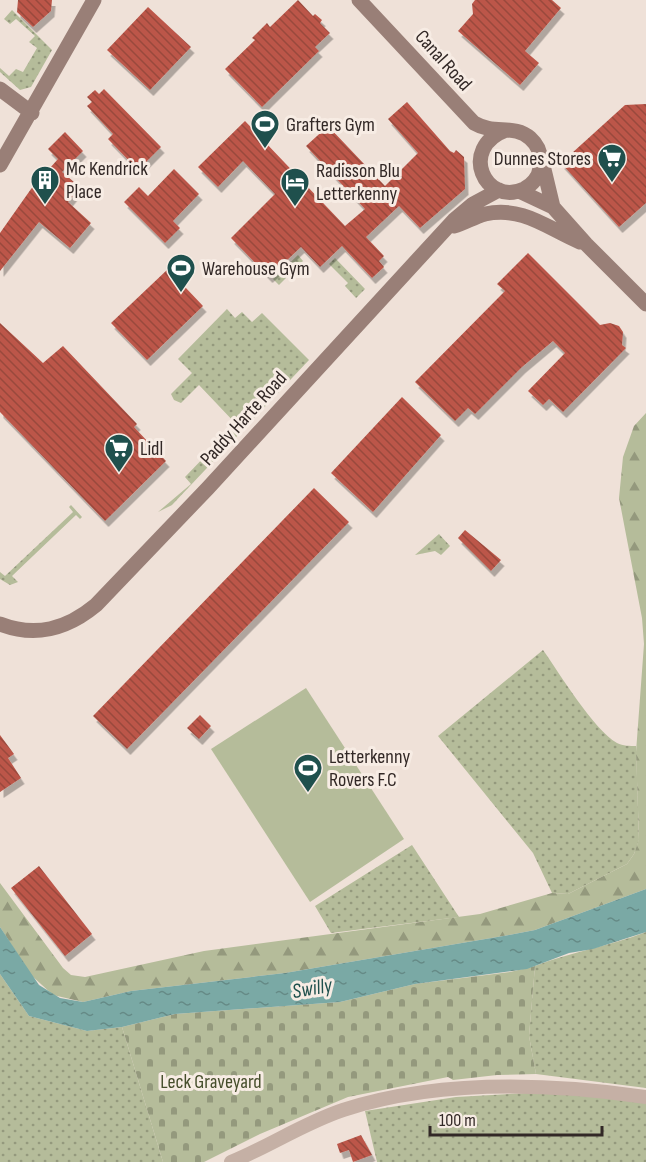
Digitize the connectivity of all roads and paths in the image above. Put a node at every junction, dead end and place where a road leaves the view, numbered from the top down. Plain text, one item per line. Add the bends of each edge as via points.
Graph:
1 (94, 0) edge
2 (359, 0) edge
3 (0, 89) edge
4 (32, 113) junction
5 (506, 130) junction
6 (541, 158) junction
7 (0, 165) edge
8 (499, 190) junction
9 (519, 191) junction
10 (553, 207) junction
11 (448, 228) junction
12 (586, 244) junction
13 (646, 304) edge
14 (0, 624) edge
15 (646, 1097) edge
16 (231, 1162) edge

1 - 4 main road
2 - 5 main road, Canal Road via 474,123 490,130
3 - 4 main road
4 - 7 main road
5 - 6 main road via 516,130 531,139
5 - 8 main road via 486,143 480,160 483,176
6 - 9 main road via 539,174
6 - 10 main road
8 - 9 main road
8 - 11 main road, Paddy Harte Road via 473,204
9 - 10 main road
10 - 12 main road
11 - 12 main road via 485,214 508,212 539,220
11 - 14 main road, Paddy Harte Road via 96,605 79,619 57,629 22,631
12 - 13 main road
15 - 16 street via 543,1086 435,1091 343,1110

